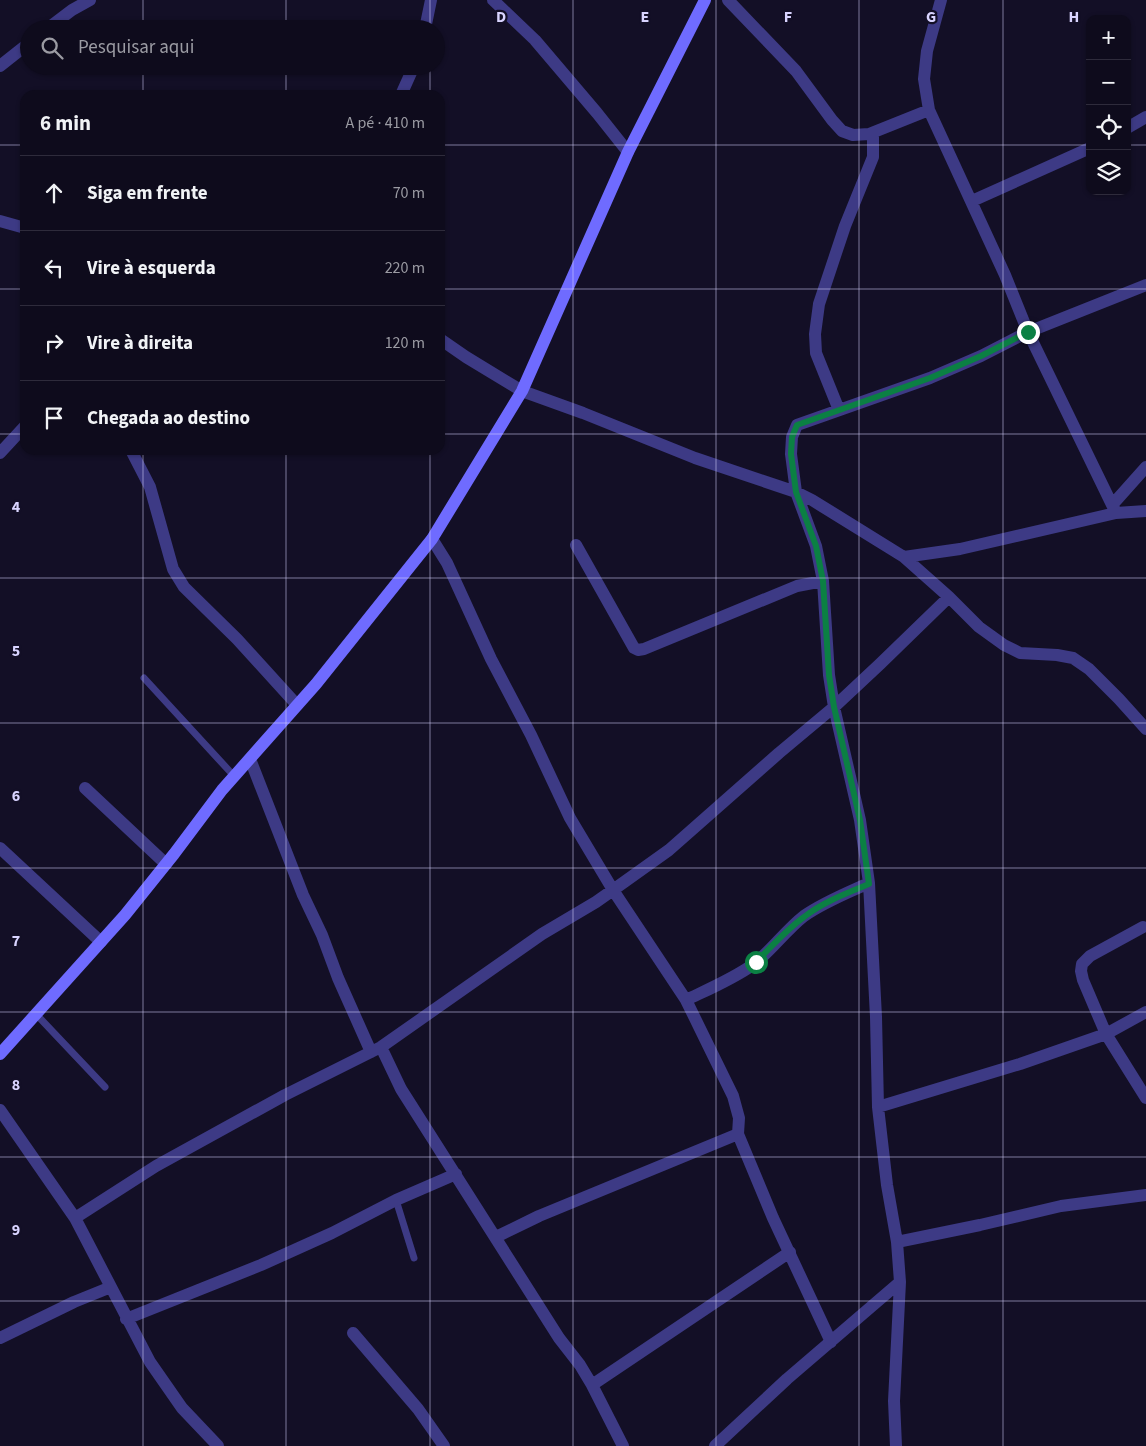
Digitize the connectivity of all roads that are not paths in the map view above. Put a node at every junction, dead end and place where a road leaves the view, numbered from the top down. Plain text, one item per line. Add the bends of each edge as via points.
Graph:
1 (90, 0) edge
2 (431, 0) edge
3 (493, 0) edge
4 (706, 0) edge
5 (728, 0) edge
6 (941, 0) edge
7 (59, 20) edge
8 (427, 20) edge
9 (20, 50) edge
10 (0, 66) edge
11 (410, 75) edge
12 (403, 90) edge
13 (929, 110) junction
14 (1146, 117) edge
15 (1131, 126) edge
16 (873, 133) junction
17 (1086, 150) edge
18 (628, 152) junction
19 (972, 201) junction
20 (0, 221) edge
21 (20, 227) edge
22 (1146, 284) edge
23 (1028, 332) junction
24 (445, 342) edge
25 (522, 391) junction
26 (839, 410) junction
27 (20, 431) edge
28 (0, 453) edge
29 (134, 455) edge
30 (1146, 467) edge
31 (796, 492) junction
32 (1115, 509) junction
33 (1146, 511) edge
34 (432, 539) junction
35 (576, 545) dead end
36 (904, 557) junction
37 (823, 581) junction
38 (949, 597) junction
39 (144, 678) dead end
40 (297, 705) junction
41 (834, 707) junction
42 (1146, 729) edge
43 (250, 759) junction
44 (234, 776) junction
45 (85, 788) dead end
46 (0, 848) edge
47 (166, 864) junction
48 (869, 884) junction
49 (613, 890) junction
50 (1142, 927) dead end
51 (101, 942) junction
52 (686, 1000) junction
53 (1146, 1012) edge
54 (36, 1014) junction
55 (1106, 1034) junction
56 (376, 1050) junction
57 (0, 1054) edge
58 (105, 1087) dead end
59 (1146, 1098) edge
60 (878, 1107) junction
61 (0, 1110) edge
62 (738, 1134) junction
63 (456, 1174) junction
64 (1146, 1195) edge
65 (396, 1200) junction
66 (75, 1218) junction
67 (496, 1237) junction
68 (897, 1242) junction
69 (790, 1252) junction
70 (414, 1258) dead end
71 (900, 1282) junction
72 (111, 1287) junction
73 (126, 1319) junction
74 (353, 1333) dead end
75 (0, 1338) edge
76 (831, 1342) junction
77 (592, 1384) junction
78 (218, 1446) edge
79 (444, 1446) edge
80 (623, 1446) edge
81 (715, 1446) edge
82 (896, 1446) edge

1 - 7 street
2 - 8 street
3 - 18 street via 535,40
4 - 18 street
5 - 16 street via 796,71 842,131 853,135
6 - 13 street via 927,51 924,79
9 - 10 street
11 - 12 street
13 - 16 street
13 - 19 street
14 - 15 street
16 - 26 street via 873,157 845,226 819,304 816,327 816,353
17 - 19 street
18 - 25 street
19 - 23 street
20 - 21 street
22 - 23 street
23 - 26 street via 930,378
23 - 32 street
24 - 25 street
25 - 31 street via 695,458
25 - 34 street
26 - 31 street via 797,425 791,454
27 - 28 street
29 - 40 street via 150,487 173,569 184,586
30 - 32 street
31 - 36 street
31 - 37 street via 816,546
32 - 33 street
32 - 36 street via 960,549
34 - 40 street
34 - 49 street via 447,563 570,818
35 - 37 street via 638,650 797,586
36 - 38 street
37 - 41 street
38 - 41 street
38 - 42 street via 979,627 1020,653 1073,658 1119,698
39 - 44 lane
40 - 43 street
41 - 48 street via 860,820
41 - 49 street via 669,850
43 - 44 street
43 - 56 street via 338,978
44 - 47 street
45 - 47 street
46 - 51 street
47 - 51 street
48 - 52 street via 804,916 756,962
48 - 60 street
49 - 52 street
49 - 56 street via 542,934
50 - 55 street via 1090,956 1082,964 1083,980
51 - 54 street
52 - 62 street via 732,1096 739,1118
53 - 55 street
54 - 57 street
54 - 58 lane
55 - 59 street
55 - 60 street
56 - 63 street
56 - 66 street via 285,1095 156,1166
60 - 68 street
61 - 66 street
62 - 67 street
62 - 69 street
63 - 65 street
63 - 67 street
64 - 68 street via 1061,1206
65 - 70 lane
65 - 73 street via 261,1265
66 - 72 street
67 - 77 street
68 - 71 street
69 - 76 street
69 - 77 street
71 - 76 street
71 - 82 street via 894,1401
72 - 73 street
72 - 75 street
73 - 78 street via 150,1362 182,1408
74 - 79 street via 418,1409
76 - 81 street
77 - 80 street

